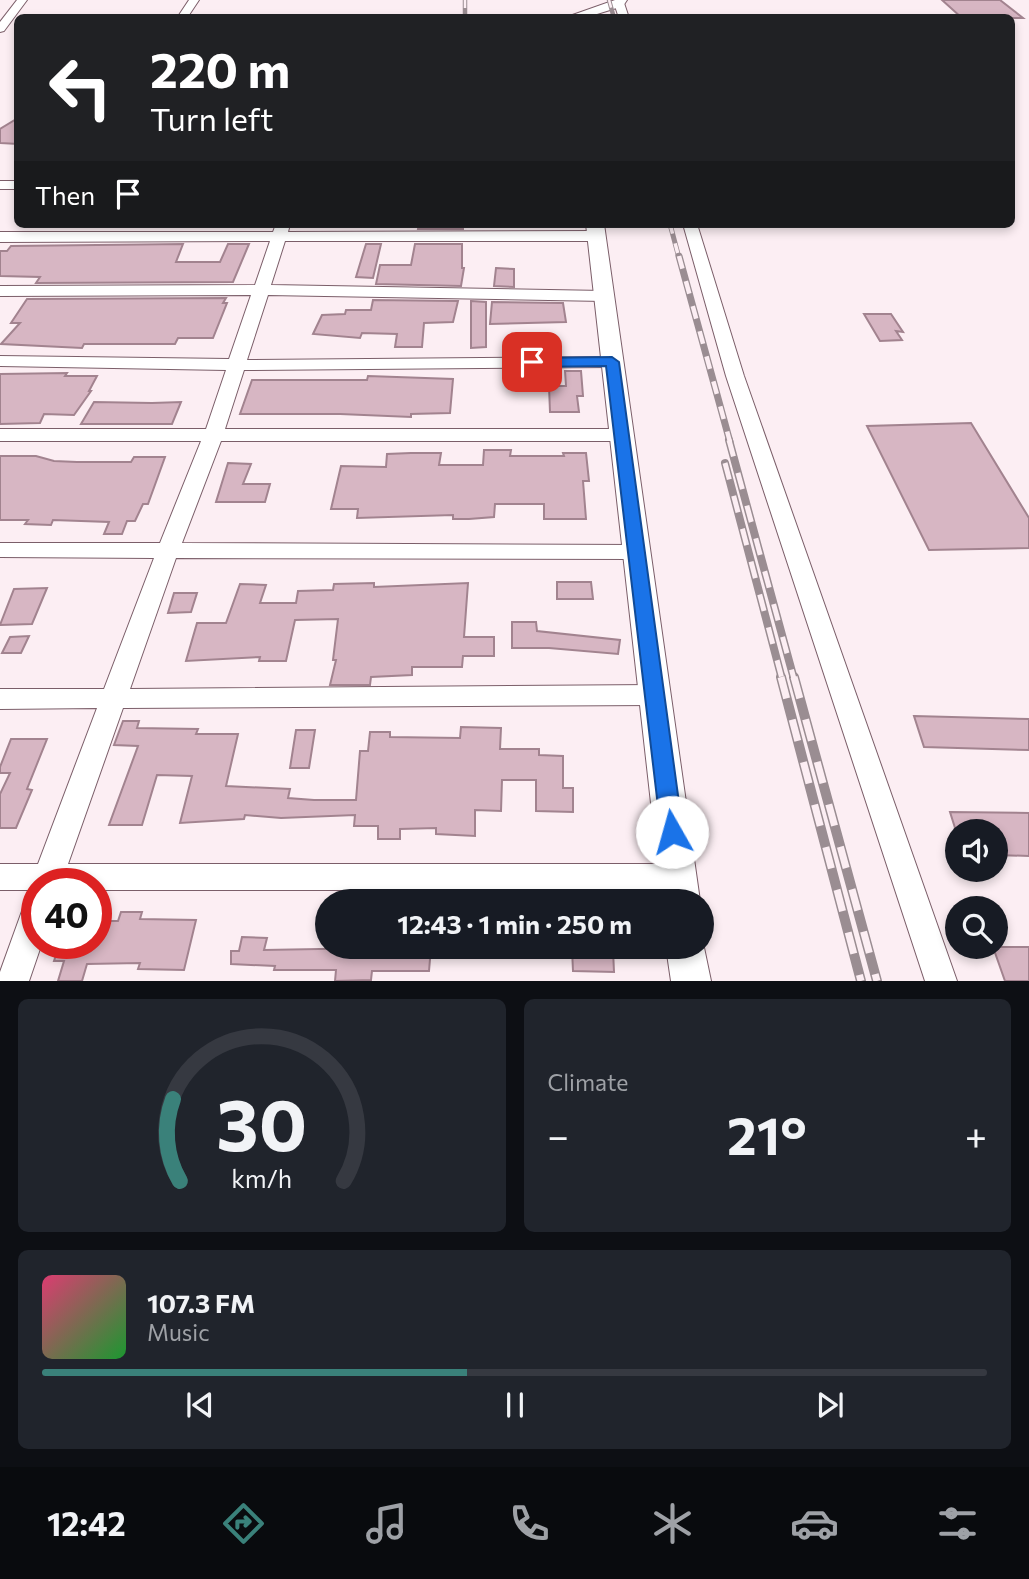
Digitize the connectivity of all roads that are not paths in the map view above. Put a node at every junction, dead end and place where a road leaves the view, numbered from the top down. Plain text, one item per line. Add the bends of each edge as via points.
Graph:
1 (22, 0) edge
2 (620, 1) edge
3 (582, 14) edge
4 (0, 29) edge
5 (691, 228) edge
6 (281, 230) edge
7 (596, 230) edge
8 (0, 237) edge
9 (261, 290) junction
10 (0, 292) edge
11 (604, 296) junction
12 (0, 361) edge
13 (612, 362) junction
14 (237, 365) junction
15 (214, 433) junction
16 (0, 435) edge
17 (622, 435) junction
18 (0, 550) edge
19 (168, 550) junction
20 (637, 552) junction
21 (655, 695) junction
22 (0, 699) edge
23 (113, 700) junction
24 (51, 868) edge
25 (0, 877) edge
26 (21, 878) edge
27 (112, 881) edge
28 (679, 889) edge
29 (21, 958) edge
30 (688, 959) edge
31 (13, 981) edge
32 (691, 981) edge
33 (941, 981) edge

1 - 4 street
2 - 3 street
5 - 33 street via 735,376
6 - 7 street
6 - 8 street
6 - 9 street
7 - 11 street
9 - 10 street
9 - 11 street
9 - 14 street
11 - 13 street
12 - 14 street
13 - 14 street
13 - 17 street
14 - 15 street
15 - 16 street
15 - 17 street
15 - 19 street
17 - 20 street
18 - 19 street
19 - 20 street
19 - 23 street
20 - 21 street
21 - 23 street
21 - 28 street
22 - 23 street
23 - 24 street
25 - 26 street
27 - 28 street
29 - 31 street
30 - 32 street

